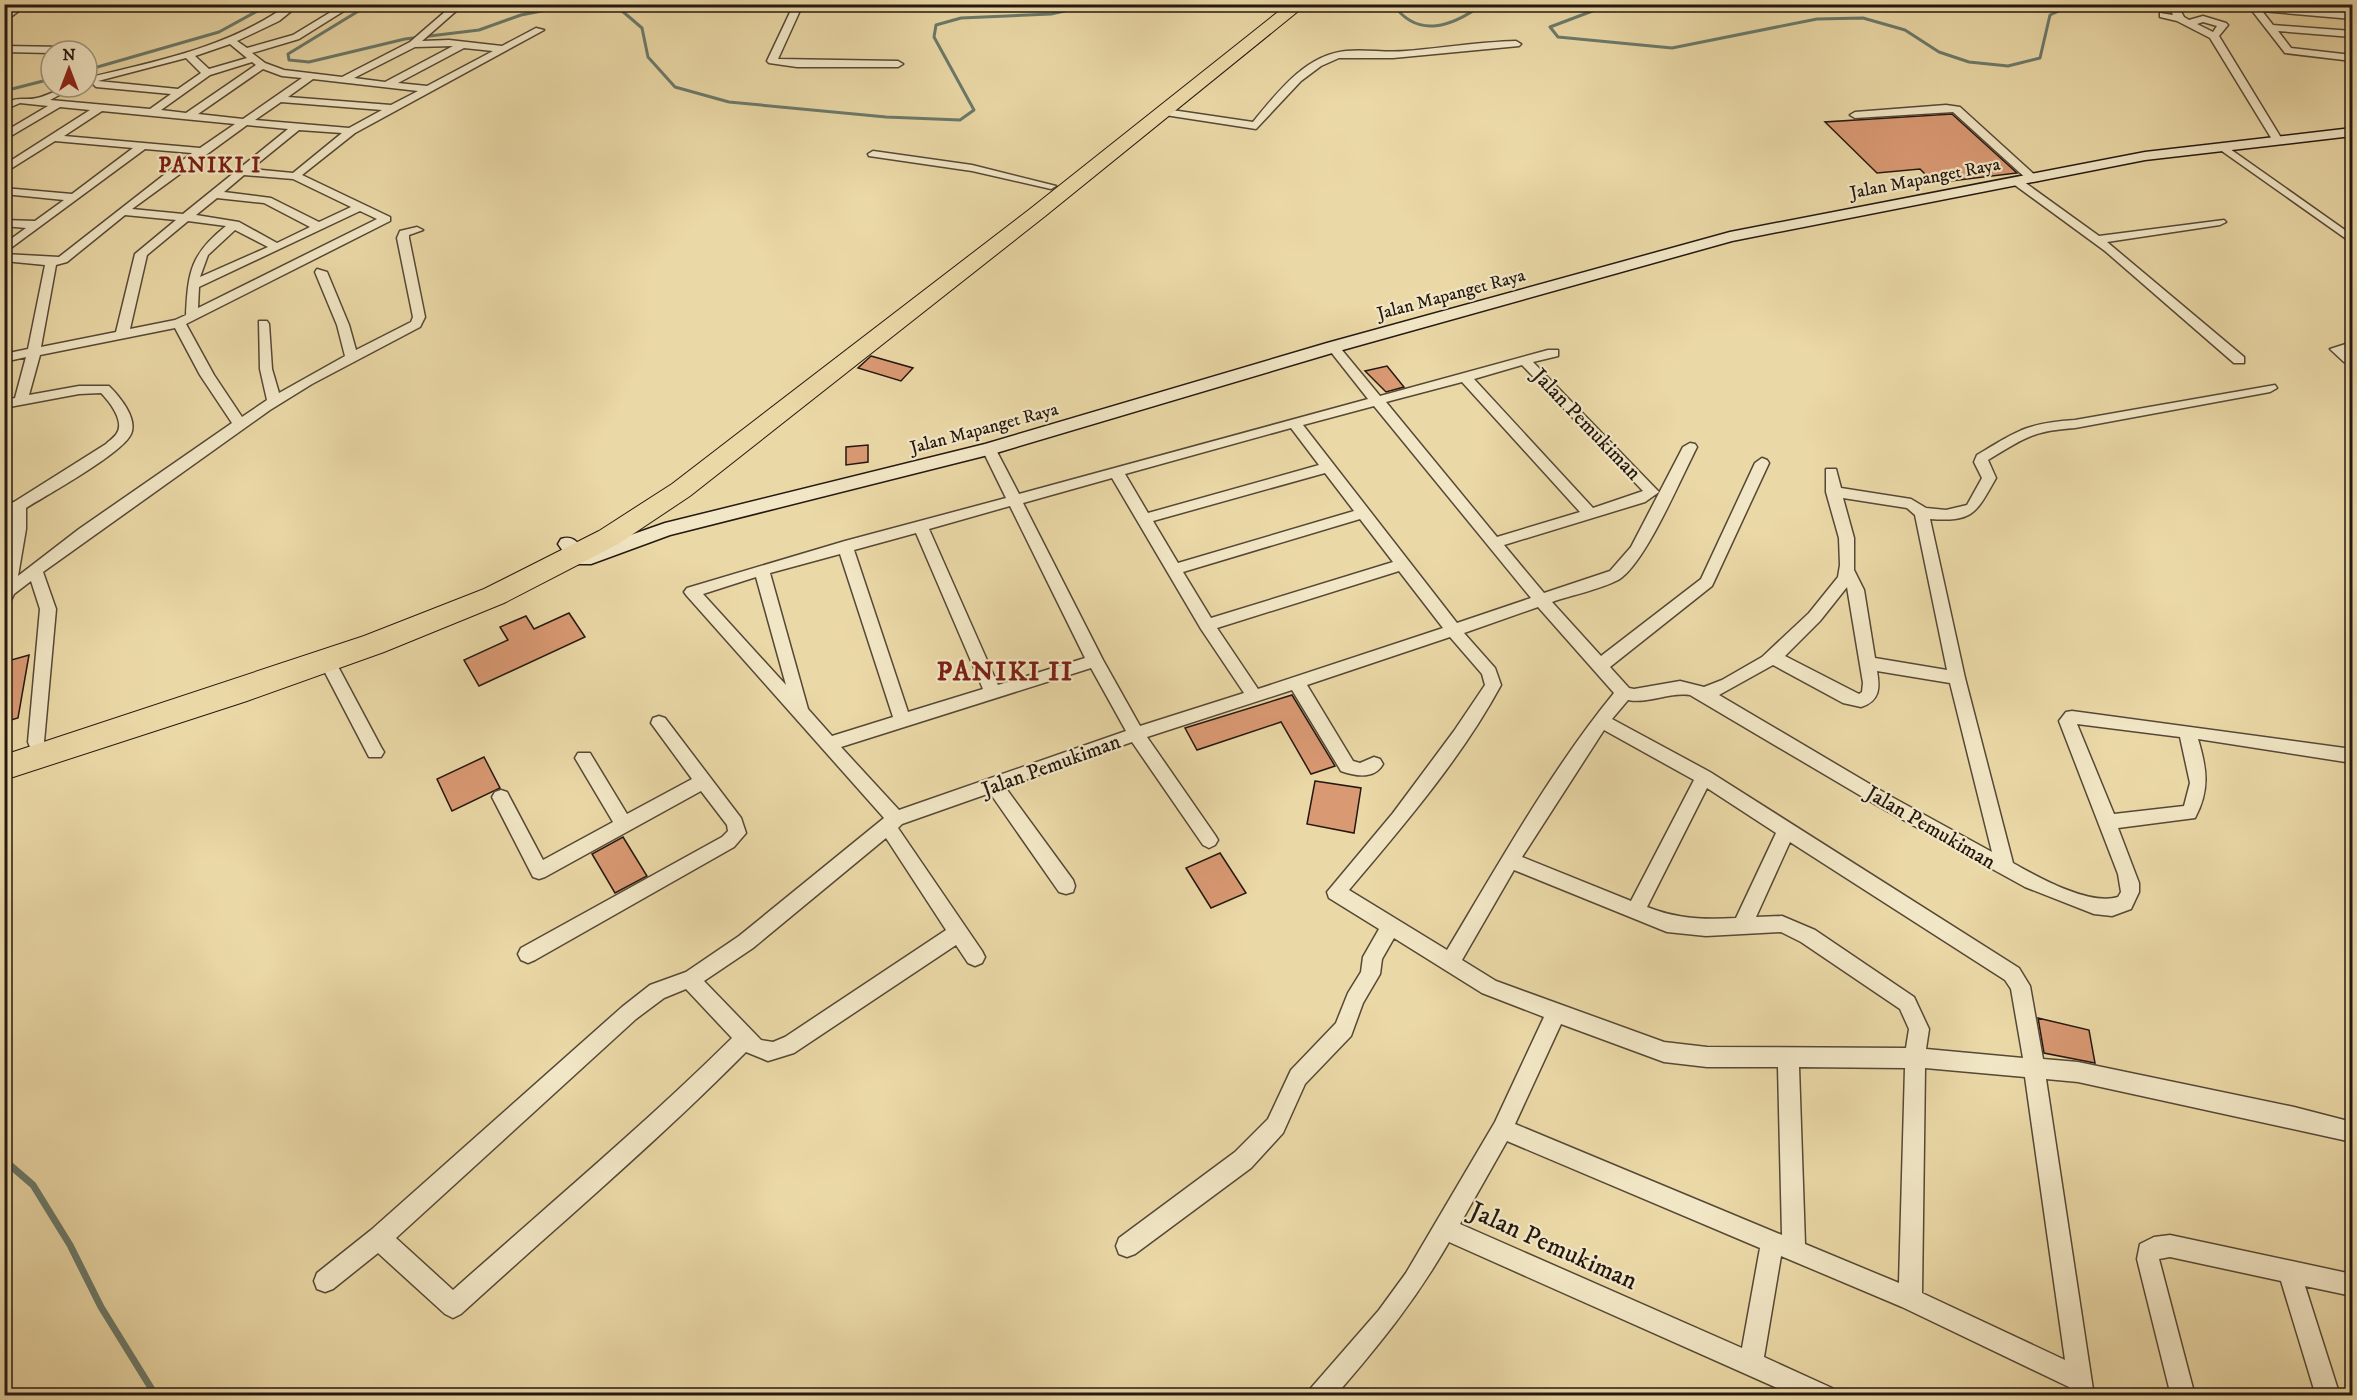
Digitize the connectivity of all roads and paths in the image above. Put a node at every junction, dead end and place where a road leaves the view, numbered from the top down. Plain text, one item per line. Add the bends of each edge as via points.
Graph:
1 (24, 4) edge
2 (296, 4) edge
3 (351, 4) edge
4 (460, 4) edge
5 (799, 4) edge
6 (1285, 4) edge
7 (1299, 4) edge
8 (2172, 4) edge
9 (2346, 4) edge
10 (2352, 11) edge
11 (2163, 15) dead end
12 (2352, 15) edge
13 (4, 19) edge
14 (2184, 21) junction
15 (2271, 28) junction
16 (539, 30) dead end
17 (1256, 32) junction
18 (2352, 34) edge
19 (2214, 36) junction
20 (229, 39) junction
21 (412, 44) junction
22 (1516, 44) dead end
23 (463, 45) junction
24 (4, 49) edge
25 (503, 49) junction
26 (39, 50) edge
27 (244, 52) junction
28 (187, 54) junction
29 (2352, 58) edge
30 (258, 62) junction
31 (898, 64) dead end
32 (207, 73) junction
33 (309, 78) junction
34 (99, 79) edge
35 (341, 81) junction
36 (99, 83) edge
37 (387, 85) junction
38 (426, 89) junction
39 (181, 92) junction
40 (43, 99) edge
41 (279, 99) junction
42 (37, 102) junction
43 (58, 104) junction
44 (4, 107) edge
45 (100, 108) junction
46 (390, 108) junction
47 (1165, 112) junction
48 (151, 113) junction
49 (188, 116) junction
50 (1855, 116) dead end
51 (245, 122) junction
52 (296, 127) junction
53 (351, 131) junction
54 (2352, 132) edge
55 (4, 137) edge
56 (53, 138) junction
57 (2278, 141) junction
58 (143, 146) junction
59 (2223, 147) junction
60 (202, 152) junction
61 (873, 154) dead end
62 (4, 170) edge
63 (241, 172) junction
64 (295, 176) junction
65 (2024, 180) junction
66 (1051, 186) junction
67 (4, 191) edge
68 (213, 194) junction
69 (73, 197) junction
70 (362, 206) junction
71 (122, 211) junction
72 (187, 217) junction
73 (2220, 222) dead end
74 (4, 223) edge
75 (235, 224) junction
76 (37, 225) junction
77 (319, 226) junction
78 (417, 230) dead end
79 (2098, 240) junction
80 (2352, 240) edge
81 (277, 247) junction
82 (4, 250) edge
83 (4, 258) edge
84 (51, 262) junction
85 (321, 272) dead end
86 (195, 284) junction
87 (192, 316) junction
88 (179, 323) junction
89 (262, 324) dead end
90 (122, 335) junction
91 (2352, 346) edge
92 (1333, 347) junction
93 (34, 352) junction
94 (1553, 353) dead end
95 (352, 357) junction
96 (4, 358) edge
97 (2349, 359) dead end
98 (2239, 360) dead end
99 (1525, 361) junction
100 (1465, 377) junction
101 (2270, 388) dead end
102 (21, 401) junction
103 (274, 401) junction
104 (1376, 401) junction
105 (4, 404) edge
106 (1294, 423) junction
107 (240, 425) junction
108 (1689, 447) dead end
109 (989, 449) junction
110 (1762, 463) dead end
111 (1329, 467) junction
112 (1116, 472) junction
113 (1831, 472) dead end
114 (1833, 492) junction
115 (1016, 500) junction
116 (12, 508) edge
117 (1363, 513) junction
118 (1589, 513) junction
119 (1922, 513) junction
120 (1144, 519) junction
121 (657, 522) junction
122 (920, 526) junction
123 (1493, 543) junction
124 (845, 546) junction
125 (572, 551) junction
126 (1403, 564) junction
127 (1174, 569) junction
128 (762, 570) junction
129 (35, 571) junction
130 (1847, 571) junction
131 (6, 595) edge
132 (1542, 601) junction
133 (1207, 625) junction
134 (1454, 631) junction
135 (1774, 658) junction
136 (327, 661) junction
137 (1095, 661) junction
138 (1868, 663) junction
139 (1601, 665) junction
140 (1957, 678) junction
141 (1296, 682) junction
142 (993, 693) junction
143 (1624, 693) junction
144 (1704, 694) junction
145 (1255, 697) junction
146 (800, 711) junction
147 (903, 721) junction
148 (1601, 721) junction
149 (659, 723) dead end
150 (2187, 731) junction
151 (1136, 734) junction
152 (36, 742) junction
153 (828, 744) junction
154 (4, 752) edge
155 (375, 752) dead end
156 (2352, 756) edge
157 (584, 758) dead end
158 (1374, 764) dead end
159 (4, 768) edge
160 (1704, 777) junction
161 (703, 781) junction
162 (994, 785) junction
163 (501, 797) dead end
164 (2108, 822) junction
165 (892, 823) junction
166 (624, 825) junction
167 (1787, 829) junction
168 (1209, 840) dead end
169 (1510, 860) junction
170 (2005, 868) junction
171 (1065, 886) dead end
172 (1636, 911) junction
173 (1742, 926) junction
174 (1390, 927) junction
175 (958, 933) junction
176 (528, 954) dead end
177 (975, 957) dead end
178 (1449, 964) junction
179 (690, 980) junction
180 (1555, 1015) junction
181 (746, 1038) junction
182 (1788, 1057) junction
183 (1915, 1058) junction
184 (2034, 1067) junction
185 (1502, 1129) junction
186 (2352, 1132) edge
187 (1444, 1228) junction
188 (379, 1238) junction
189 (1772, 1242) junction
190 (1127, 1246) dead end
191 (1794, 1250) junction
192 (2289, 1271) junction
193 (325, 1281) dead end
194 (2352, 1285) edge
195 (1910, 1299) junction
196 (1751, 1362) junction
197 (2080, 1387) edge
198 (1319, 1395) edge
199 (1824, 1395) edge
200 (2183, 1395) edge
201 (2328, 1395) edge

1 - 13 street
2 - 20 street via 270,24
3 - 27 street via 296,37
4 - 21 street
5 - 31 street via 772,61
6 - 17 highway
7 - 17 highway
8 - 14 street
9 - 10 street
11 - 14 street
12 - 15 street via 2255,8
14 - 19 street
14 - 19 street via 2203,19 2223,25
15 - 18 street
15 - 29 street via 2291,53
16 - 25 street
17 - 47 highway
17 - 66 highway
19 - 57 street
20 - 27 street
20 - 28 street
21 - 23 street
21 - 35 street
22 - 47 street via 1393,56 1356,52 1335,56 1319,63 1281,94 1256,126
23 - 25 street
23 - 37 street
24 - 26 street
25 - 38 street
27 - 30 street
28 - 32 street
28 - 34 street
30 - 32 street
30 - 33 street via 282,73
30 - 49 street
32 - 39 street
33 - 35 street
33 - 41 street
35 - 37 street
36 - 39 street
37 - 38 street
38 - 46 street
39 - 48 street
40 - 42 street
41 - 46 street
41 - 51 street
42 - 43 street
42 - 44 street via 17,101
43 - 45 street
43 - 55 street
45 - 48 street
45 - 56 street
46 - 53 street
47 - 121 highway
48 - 49 street
49 - 51 street
50 - 65 street via 1956,109
51 - 52 street
51 - 60 street
52 - 53 street
52 - 63 street
53 - 64 street
54 - 57 street, Jalan Mapanget Raya
56 - 58 street
56 - 62 street
57 - 59 street, Jalan Mapanget Raya
58 - 60 street
58 - 69 street
59 - 65 street, Jalan Mapanget Raya via 2145,156
59 - 80 street
60 - 71 street
61 - 66 street via 972,168
63 - 64 street
63 - 68 street
64 - 70 street
65 - 79 street
65 - 92 street, Jalan Mapanget Raya via 1741,234
66 - 125 highway via 672,479
67 - 69 street
68 - 72 street
68 - 77 street via 267,200
69 - 76 street
70 - 77 street
70 - 87 street via 385,220
71 - 72 street
71 - 84 street via 63,260
72 - 75 street
72 - 90 street via 139,258
73 - 79 street
74 - 76 street
75 - 81 street
75 - 86 street via 201,254 195,265
76 - 82 street
77 - 81 street
78 - 95 street via 404,233 403,238 418,321
79 - 98 street
81 - 86 street
83 - 84 street
84 - 93 street
85 - 95 street
86 - 87 street
87 - 88 street
88 - 90 street
88 - 107 street
89 - 103 street
90 - 93 street
91 - 97 street via 2336,349
92 - 104 street
92 - 109 street, Jalan Mapanget Raya
93 - 96 street
93 - 102 street
94 - 99 street, Jalan Pemukiman
95 - 103 street
99 - 100 street, Jalan Pemukiman
99 - 118 street, Jalan Pemukiman via 1652,492
100 - 104 street, Jalan Pemukiman
100 - 118 street
101 - 119 street via 2032,429 1982,458 1989,478 1972,508 1957,514
102 - 105 street
102 - 116 street via 104,388 116,400 126,425 122,438 111,447
103 - 107 street
104 - 106 street, Jalan Pemukiman
104 - 123 street
106 - 111 street
106 - 112 street, Jalan Pemukiman
107 - 129 street
108 - 132 street, Jalan Pemukiman via 1637,549 1621,571
109 - 115 street
109 - 121 street, Jalan Mapanget Raya
110 - 139 street via 1707,582
111 - 117 street
111 - 120 street
112 - 115 street, Jalan Pemukiman
112 - 120 street
113 - 114 street
114 - 119 street via 1911,504
114 - 130 street via 1847,539
115 - 122 street, Jalan Pemukiman
115 - 137 street
116 - 131 street via 19,529
117 - 126 street
117 - 127 street
118 - 123 street, Jalan Pemukiman
119 - 140 street, Jalan Pemukiman
120 - 127 street
121 - 125 highway
122 - 124 street, Jalan Pemukiman
122 - 142 street
123 - 132 street
124 - 128 street, Jalan Pemukiman
124 - 147 street
125 - 136 highway via 480,603
125 - 152 highway via 332,644
126 - 133 street
126 - 134 street
127 - 133 street
128 - 146 street
128 - 146 street, Jalan Pemukiman via 692,593
129 - 131 street
129 - 152 street via 48,609
130 - 135 street via 1820,611
130 - 138 street via 1854,583
132 - 134 street, Jalan Pemukiman
132 - 139 street
133 - 145 street
134 - 141 street, Jalan Pemukiman
134 - 174 street via 1489,672 1492,690 1399,818 1336,890
135 - 138 street via 1856,701 1866,700 1870,695
135 - 144 street
136 - 155 street
136 - 159 highway
137 - 142 street
137 - 151 street
138 - 140 street
139 - 143 street
140 - 170 street, Jalan Pemukiman
141 - 145 street, Jalan Pemukiman
141 - 158 street via 1347,766 1361,770
142 - 147 street
143 - 144 street, Jalan Pemukiman via 1683,686
143 - 148 street
144 - 170 street, Jalan Pemukiman
145 - 151 street, Jalan Pemukiman
146 - 153 street
147 - 153 street
148 - 160 street
148 - 169 street
149 - 161 street
150 - 156 street
150 - 164 street via 2199,793 2189,813
150 - 164 street via 2080,717 2067,721
151 - 162 street, Jalan Pemukiman
151 - 168 street
152 - 154 highway
153 - 165 street
157 - 166 street
160 - 167 street
160 - 172 street
161 - 166 street
161 - 176 street via 735,823 737,833 728,842
162 - 165 street, Jalan Pemukiman
162 - 171 street
163 - 166 street via 539,871
164 - 170 street via 2129,885 2128,900 2123,906 2115,909 2074,900
165 - 175 street
165 - 179 street, Jalan Pemukiman via 746,942
167 - 173 street
167 - 184 street via 2012,974 2020,986
169 - 172 street
169 - 178 street
172 - 173 street via 1681,926
173 - 183 street via 1782,924 1792,928 1907,1003 1918,1029
174 - 178 street
174 - 190 street via 1373,957 1370,974 1344,1029 1298,1077 1271,1132 1243,1160
175 - 177 street
175 - 181 street via 783,1049 762,1052
178 - 180 street via 1489,987
179 - 181 street
179 - 188 street, Jalan Pemukiman via 662,987 629,1013
180 - 182 street via 1664,1052 1707,1057
180 - 185 street, Jalan Pemukiman
181 - 188 street via 669,1115 454,1306
182 - 183 street
182 - 191 street
183 - 184 street
183 - 195 street
184 - 186 street via 2078,1072
184 - 197 street
185 - 187 street, Jalan Pemukiman
185 - 189 street
187 - 196 street, Jalan Pemukiman
187 - 198 street via 1414,1281 1387,1318
188 - 193 street, Jalan Pemukiman
189 - 191 street
189 - 196 street
191 - 195 street
192 - 194 street
192 - 200 street via 2170,1246 2148,1252
192 - 201 street
195 - 197 street
196 - 199 street, Jalan Pemukiman

